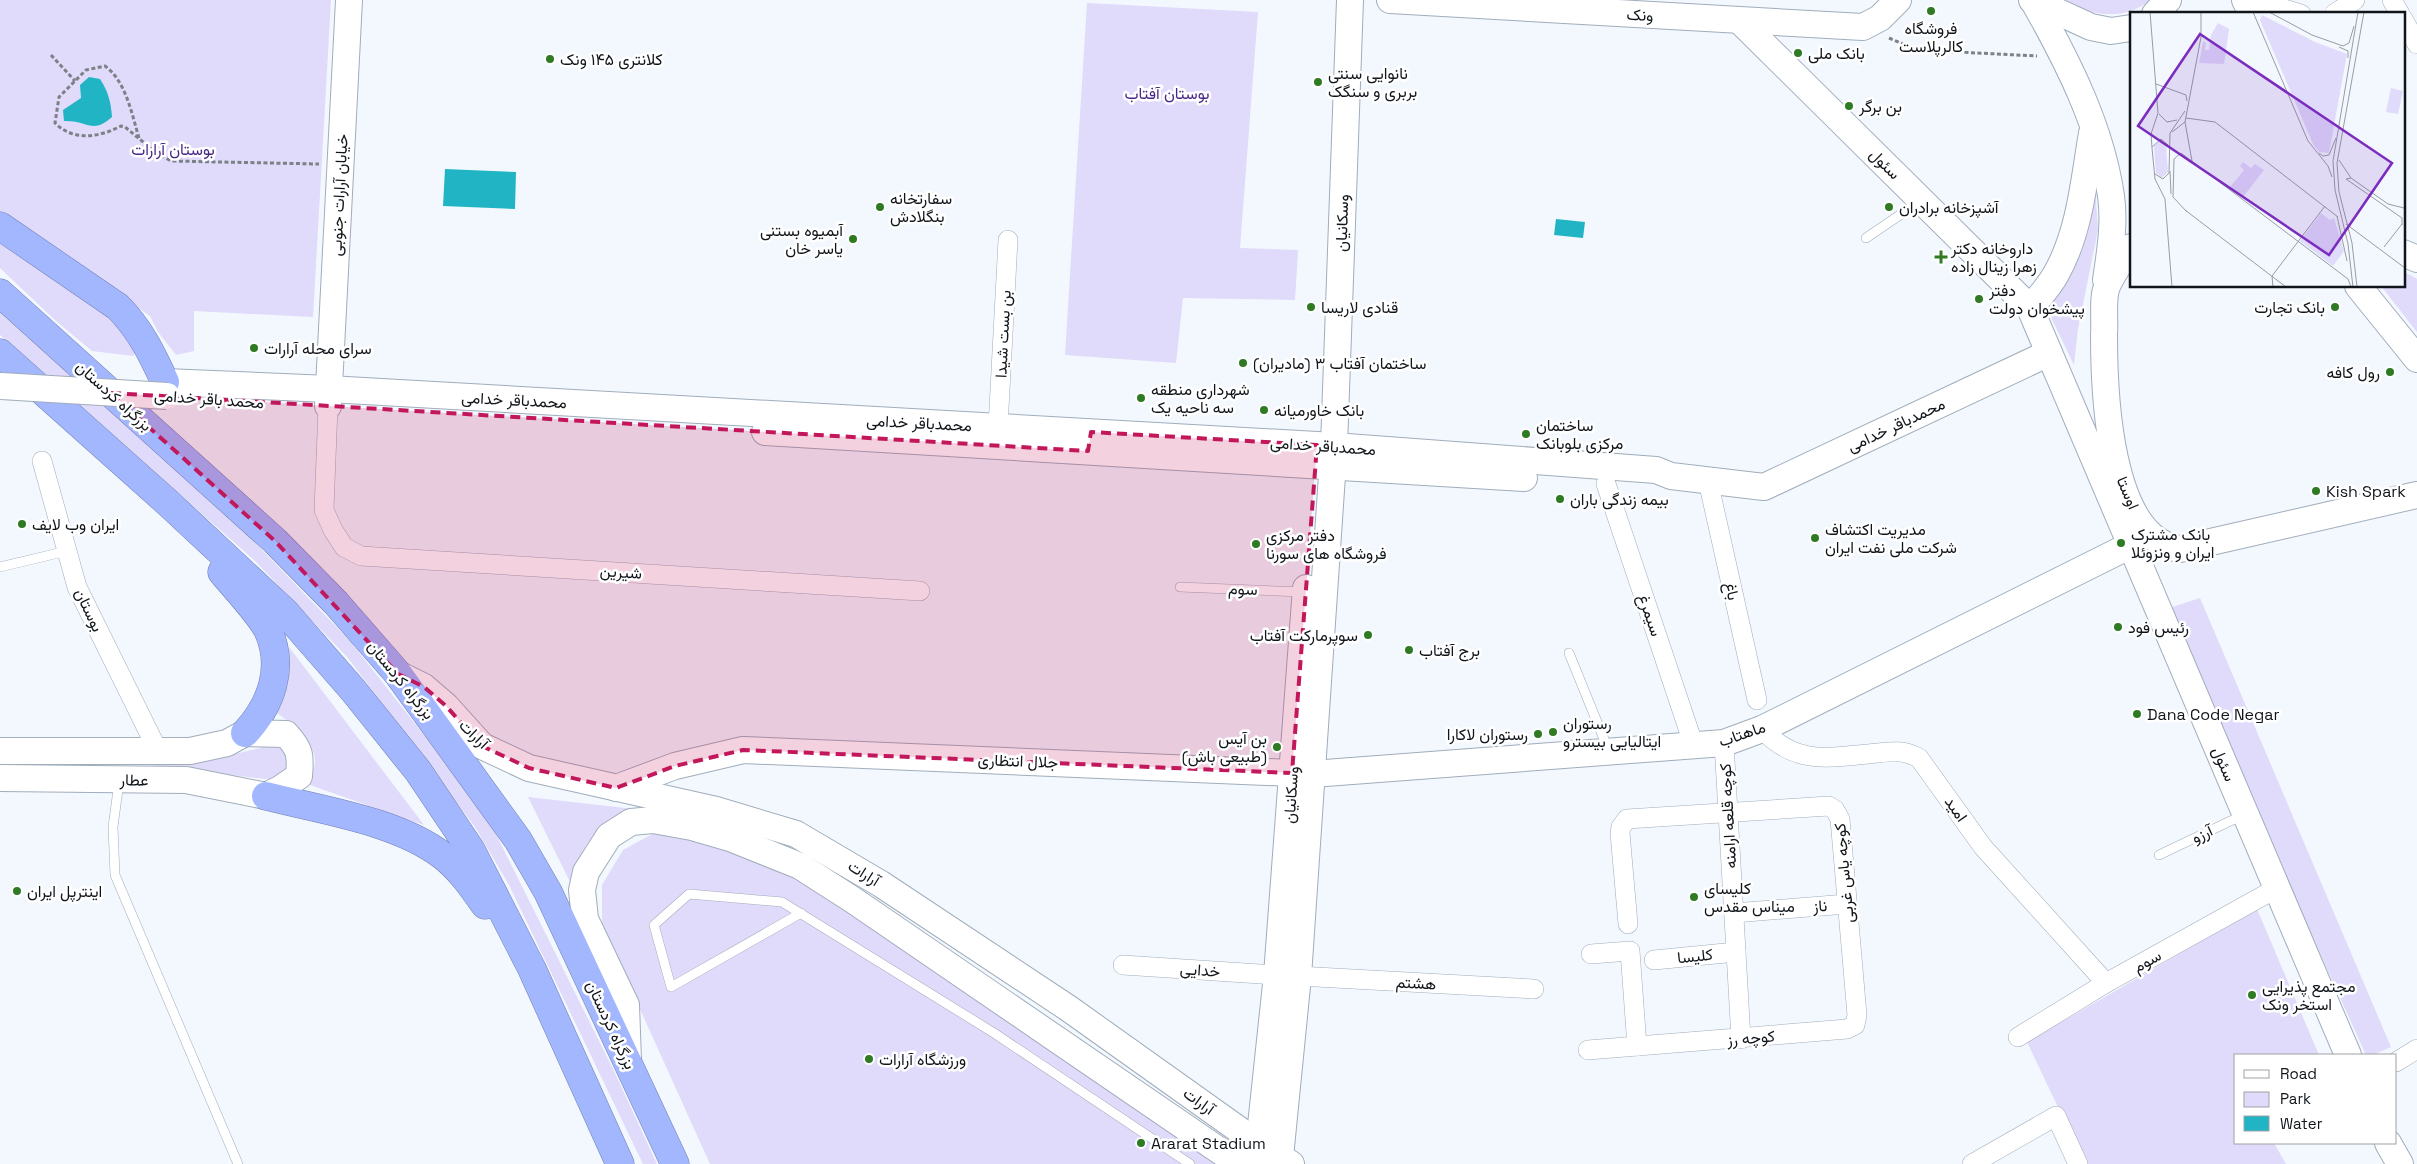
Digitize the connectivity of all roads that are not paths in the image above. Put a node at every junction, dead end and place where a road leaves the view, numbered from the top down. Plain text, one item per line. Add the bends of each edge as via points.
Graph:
1 (349, 0) edge
2 (1350, 0) edge
3 (1390, 0) edge
4 (1898, 0) edge
5 (2168, 0) edge
6 (2246, 0) edge
7 (2254, 0) edge
8 (2355, 0) edge
9 (2392, 0) edge
10 (2033, 1) edge
11 (2157, 12) edge
12 (2251, 12) edge
13 (2294, 12) edge
14 (2337, 12) edge
15 (2399, 12) edge
16 (1740, 21) junction
17 (2130, 28) edge
18 (2093, 127) junction
19 (1921, 201) junction
20 (0, 226) edge
21 (1866, 238) dead end
22 (1008, 240) dead end
23 (2130, 250) edge
24 (2404, 253) edge
25 (2417, 259) edge
26 (2360, 288) edge
27 (2105, 291) junction
28 (0, 294) edge
29 (2030, 308) junction
30 (2046, 346) junction
31 (0, 353) edge
32 (2417, 359) edge
33 (0, 371) edge
34 (0, 386) edge
35 (136, 387) junction
36 (166, 389) junction
37 (328, 398) junction
38 (998, 427) junction
39 (1090, 442) junction
40 (1325, 455) junction
41 (1411, 461) junction
42 (42, 462) dead end
43 (2100, 472) junction
44 (1671, 476) junction
45 (1708, 481) junction
46 (1606, 484) junction
47 (2417, 495) edge
48 (167, 502) junction
49 (2131, 545) junction
50 (68, 551) junction
51 (0, 567) edge
52 (1180, 586) dead end
53 (920, 591) dead end
54 (1306, 592) junction
55 (1569, 653) dead end
56 (398, 674) junction
57 (1757, 700) dead end
58 (1762, 729) junction
59 (245, 733) junction
60 (1724, 743) junction
61 (1694, 746) junction
62 (0, 750) edge
63 (158, 751) junction
64 (1610, 752) junction
65 (1302, 773) junction
66 (0, 778) edge
67 (120, 779) junction
68 (616, 788) junction
69 (266, 796) junction
70 (1728, 813) junction
71 (2246, 814) junction
72 (2159, 855) dead end
73 (2277, 888) junction
74 (1847, 904) junction
75 (801, 913) junction
76 (1734, 913) junction
77 (1628, 924) dead end
78 (1736, 952) junction
79 (1591, 954) dead end
80 (1654, 960) dead end
81 (1123, 965) dead end
82 (532, 969) junction
83 (1287, 976) junction
84 (2106, 983) junction
85 (1534, 989) dead end
86 (1857, 1016) joint
87 (2018, 1037) dead end
88 (1741, 1039) junction
89 (1637, 1046) junction
90 (2417, 1049) edge
91 (1588, 1050) dead end
92 (2348, 1054) edge
93 (628, 1060) junction
94 (2397, 1061) edge
95 (2389, 1144) edge
96 (1271, 1159) edge
97 (238, 1164) edge
98 (620, 1164) edge
99 (675, 1164) edge
100 (1190, 1164) edge
101 (1239, 1164) edge
102 (1972, 1164) edge
103 (2078, 1164) edge
104 (2400, 1164) edge

1 - 37 main road, خیابان آرارات جنوبی
2 - 40 main road, وسکانیان
3 - 16 main road, ونک
4 - 16 main road, ونک via 1880,18 1863,28
5 - 11 main road
6 - 12 main road
7 - 13 street
8 - 14 street
9 - 15 street
10 - 17 main road via 2091,27 2111,31
10 - 18 main road, سئول via 2074,76
16 - 19 main road, سئول
18 - 27 main road, سئول via 2111,196 2112,232
18 - 29 main road via 2077,218 2068,248 2056,275
19 - 21 lane
19 - 29 main road, سئول
20 - 36 highway via 118,307 150,349
22 - 38 street, بن بست شیدا
23 - 27 main road
24 - 25 main road
26 - 32 main road
27 - 43 main road, سئول via 2095,318 2088,368
27 - 47 main road, اوستا via 2105,390 2115,461 2129,500 2143,527 2154,539 2180,549
28 - 56 highway, بزرگراه کردستان via 275,541 336,602
29 - 30 main road, سئول
30 - 43 main road, سئول
30 - 45 main road, محمدباقر خدامی via 1742,483
31 - 48 highway
33 - 35 main road, محمد باقر خدامی
34 - 35 main road, محمد باقر خدامی, bridge
35 - 36 main road, محمد باقر خدامی
36 - 37 main road, محمدباقر خدامی
37 - 38 main road, محمدباقر خدامی
37 - 39 main road, محمدباقر خدامی
37 - 53 street, شیرین via 324,510 344,547 361,556
38 - 39 main road, محمدباقر خدامی
39 - 40 main road, محمدباقر خدامی
40 - 41 main road, محمدباقر خدامی
40 - 54 main road, وسکانیان
40 - 65 main road
41 - 44 main road, محمدباقر خدامی via 1656,470
41 - 46 main road, محمدباقر خدامی
42 - 50 street, بوستان
43 - 49 main road, سئول
44 - 45 main road, محمدباقر خدامی
44 - 46 main road, محمدباقر خدامی via 1653,484
45 - 57 street, باغ
46 - 61 street, سیمرغ
48 - 59 highway via 267,629 273,646 276,675 271,693 257,720
48 - 82 highway via 285,612 418,771 471,850
49 - 58 main road, ماهتاب
49 - 71 main road, سئول
50 - 51 lane
50 - 63 street, بوستان via 77,587
52 - 54 lane, سوم
54 - 65 main road, وسکانیان
55 - 64 lane
56 - 68 main road, آرارات via 424,687 482,746 501,756 529,768
56 - 93 highway, بزرگراه کردستان via 518,840 548,892
58 - 60 main road, ماهتاب
58 - 84 street, امید via 1788,751 1812,757 1903,750 1919,758 1983,847
59 - 63 main road, عطار via 206,749
59 - 69 main road via 286,734 296,745 301,758 299,776
60 - 61 main road, ماهتاب
60 - 70 street, کوچه قلعه ارامنه
61 - 64 main road, ماهتاب
62 - 63 main road, عطار
64 - 65 main road, ماهتاب
65 - 68 main road, جلال انتظاری via 743,750 675,766
65 - 83 main road
66 - 67 main road, عطار
67 - 69 main road, عطار via 186,780
67 - 97 lane via 114,827 115,875
68 - 96 main road, آرارات via 716,810 796,834 866,874 1060,1002
69 - 82 highway via 397,829 428,846 462,875
70 - 74 street, کوچه یاس غربی via 1829,806 1835,810 1840,820
70 - 76 street, کوچه قلعه ارامنه
70 - 77 street, کوچه یاس غربی via 1627,819 1623,822 1620,833
71 - 72 lane, آرزو
71 - 73 main road, سئول
73 - 84 street, سوم
73 - 92 main road, سئول
74 - 76 street, ناز
74 - 86 street, کوچه یاس غربی
75 - 75 lane via 782,902 690,894 654,925 671,987
75 - 100 lane via 994,1033
76 - 78 street, کوچه قلعه ارامنه
78 - 80 street, کلیسا
78 - 88 street, کوچه قلعه ارامنه
79 - 89 street via 1630,951
81 - 83 street, خدایی
82 - 98 highway
83 - 85 street, هشتم
83 - 96 main road
84 - 87 street, سوم
86 - 88 street, کوچه رز via 1855,1025 1847,1030
88 - 89 street, کوچه رز
89 - 91 street, کوچه رز
90 - 94 street
93 - 99 highway, بزرگراه کردستان
93 - 101 main road, آرارات via 626,1005 585,919 582,890 586,872 609,836 631,822 653,820 730,838 800,866
95 - 104 main road
102 - 103 street via 2056,1116

